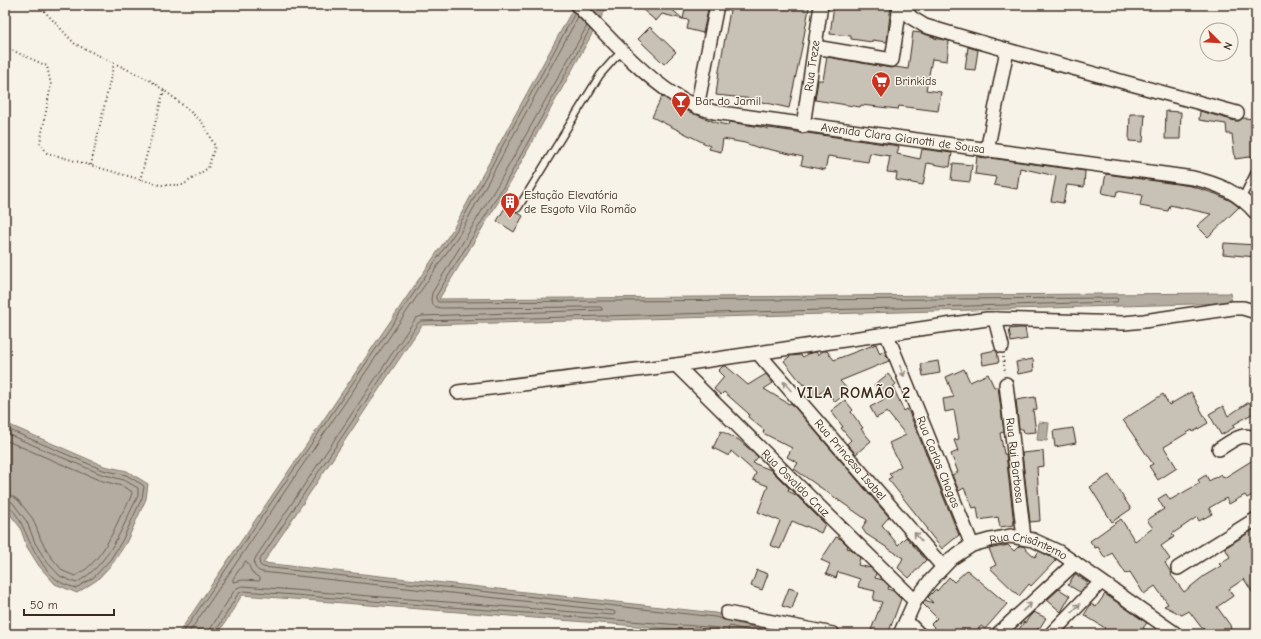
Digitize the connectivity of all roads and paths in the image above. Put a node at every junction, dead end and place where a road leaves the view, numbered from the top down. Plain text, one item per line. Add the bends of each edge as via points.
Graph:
1 (9, 5) edge
2 (40, 5) edge
3 (577, 5) edge
4 (717, 5) edge
5 (821, 5) edge
6 (900, 5) edge
7 (5, 20) edge
8 (5, 47) edge
9 (815, 47) junction
10 (1007, 50) junction
11 (623, 51) junction
12 (114, 63) junction
13 (164, 90) junction
14 (697, 107) junction
15 (1237, 113) dead end
16 (803, 126) junction
17 (987, 150) junction
18 (91, 166) junction
19 (1256, 170) edge
20 (140, 180) junction
21 (1242, 198) junction
22 (518, 208) dead end
23 (1256, 213) edge
24 (1256, 312) edge
25 (995, 318) junction
26 (887, 335) junction
27 (1002, 346) joint
28 (758, 353) junction
29 (676, 365) junction
30 (1006, 384) joint
31 (458, 392) dead end
32 (1256, 441) edge
33 (1219, 449) dead end
34 (1256, 519) edge
35 (1024, 538) junction
36 (972, 545) junction
37 (1075, 563) junction
38 (943, 567) junction
39 (1178, 568) dead end
40 (1101, 582) junction
41 (915, 601) junction
42 (727, 613) dead end
43 (906, 621) junction
44 (833, 634) edge
45 (900, 634) edge
46 (919, 634) edge
47 (998, 634) edge
48 (1051, 634) edge
49 (1176, 634) edge

1 - 7 path
2 - 12 path via 75,44
3 - 11 street, Avenida Clara Gianotti de Sousa
4 - 14 street
5 - 9 street, Rua Treze
6 - 9 street via 892,60
6 - 10 street via 912,18 926,26
8 - 18 path via 47,66 51,85 40,143 47,153
9 - 16 street, Rua Treze
10 - 15 street
10 - 17 street
11 - 14 street, Avenida Clara Gianotti de Sousa via 656,82
11 - 22 lane via 600,75
12 - 13 path
12 - 18 path
13 - 20 path
13 - 20 path via 202,122 215,146 208,168 183,185 160,185
14 - 16 street, Avenida Clara Gianotti de Sousa
16 - 17 street, Avenida Clara Gianotti de Sousa
17 - 21 street, Avenida Clara Gianotti de Sousa via 1193,178 1226,188
18 - 20 path
19 - 21 lane
21 - 23 street, Avenida Clara Gianotti de Sousa
24 - 25 street via 1233,308 1124,323
25 - 26 street
25 - 27 street
26 - 28 street
26 -> 36 street, Rua Carlos Chagas
27 - 30 path
28 - 29 street
38 -> 28 street, Rua Princesa Isabel
29 - 31 street
29 - 41 street, Rua Osvaldo Cruz
30 - 35 street, Rua Rui Barbosa
32 - 33 street via 1244,435
34 - 39 street
35 - 36 street, Rua Crisântemo via 1010,536
35 - 37 street, Rua Crisântemo via 1046,545
36 - 38 street, Rua Crisântemo
37 - 40 street, Rua Crisântemo
47 -> 37 street
38 - 41 street, Rua Crisântemo
48 -> 40 street
40 - 49 street, Rua Crisântemo
41 - 43 street, Rua Crisântemo
42 - 44 street
43 - 45 street, Rua Crisântemo
43 - 46 street

